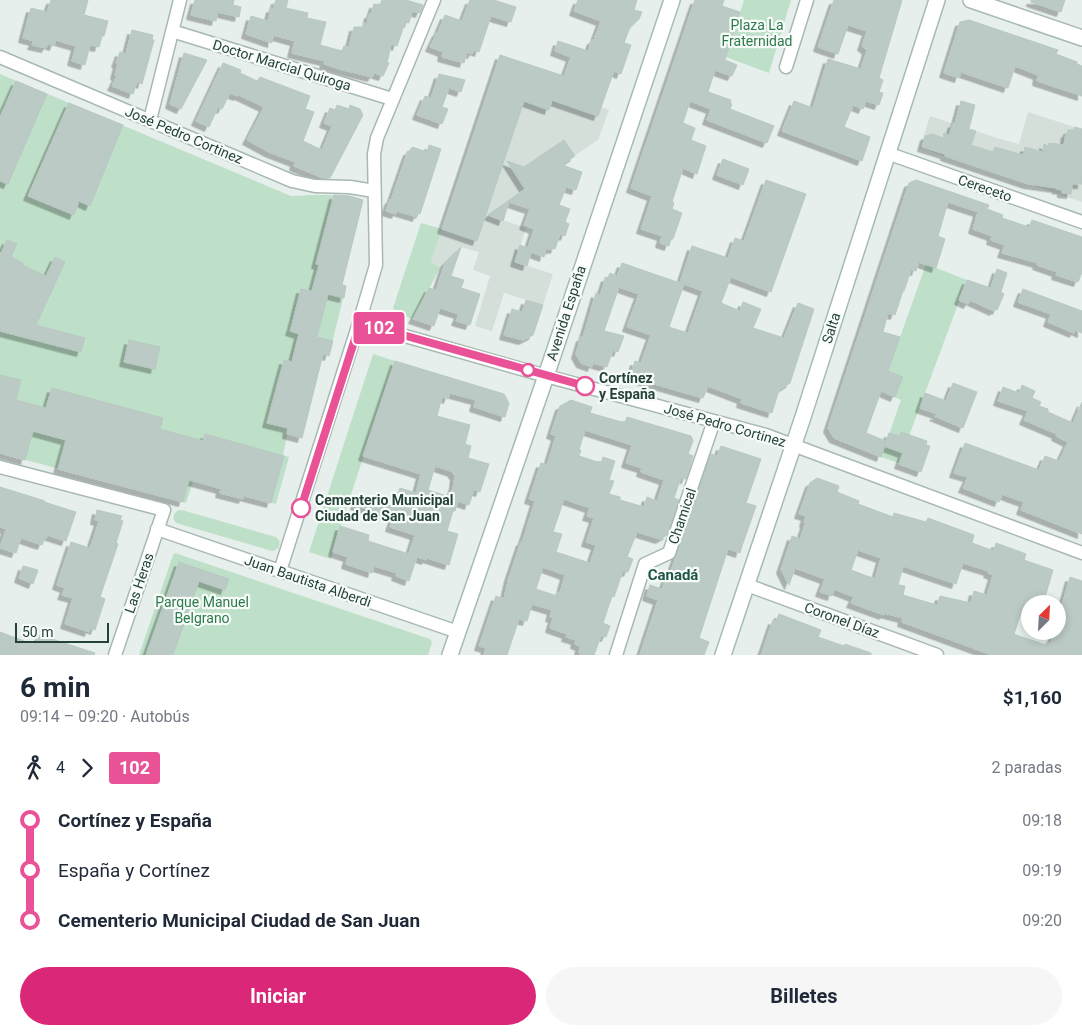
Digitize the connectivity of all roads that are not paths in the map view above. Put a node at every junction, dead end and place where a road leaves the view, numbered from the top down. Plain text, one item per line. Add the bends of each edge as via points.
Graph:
1 (180, 0) edge
2 (434, 0) edge
3 (672, 0) edge
4 (807, 0) edge
5 (937, 0) edge
6 (971, 0) edge
7 (172, 31) junction
8 (1082, 38) edge
9 (0, 56) edge
10 (786, 68) dead end
11 (392, 99) junction
12 (150, 120) junction
13 (887, 153) junction
14 (374, 191) junction
15 (1082, 222) edge
16 (360, 323) junction
17 (546, 376) junction
18 (714, 421) junction
19 (793, 445) junction
20 (0, 468) edge
21 (157, 530) junction
22 (1082, 553) edge
23 (280, 572) junction
24 (746, 585) junction
25 (458, 632) junction
26 (115, 655) edge
27 (450, 655) edge
28 (616, 655) edge
29 (723, 655) edge
30 (937, 655) edge

1 - 7 street
2 - 11 street
3 - 17 main road, Avenida España
4 - 10 street
5 - 13 main road, Salta
6 - 8 main road
7 - 11 street, Doctor Marcial Quiroga
7 - 12 street
9 - 12 street, José Pedro Cortinez
11 - 14 street via 377,138
12 - 14 street, José Pedro Cortinez via 292,181
13 - 15 street, Cereceto
13 - 19 main road, Salta
14 - 16 street via 376,265
16 - 17 street, José Pedro Cortinez
16 - 23 street
17 - 18 street, José Pedro Cortinez
17 - 25 main road, Avenida España
18 - 19 street, José Pedro Cortinez
18 - 28 street, Chamical via 669,553 645,564
19 - 22 street, José Pedro Cortinez
19 - 24 main road, Salta
20 - 21 street, Las Heras via 164,510
21 - 23 street, Juan Bautista Alberdi
21 - 26 street, Las Heras
23 - 25 street, Juan Bautista Alberdi
24 - 29 main road, Salta
24 - 30 street, Coronel Díaz
25 - 27 main road, Avenida España

